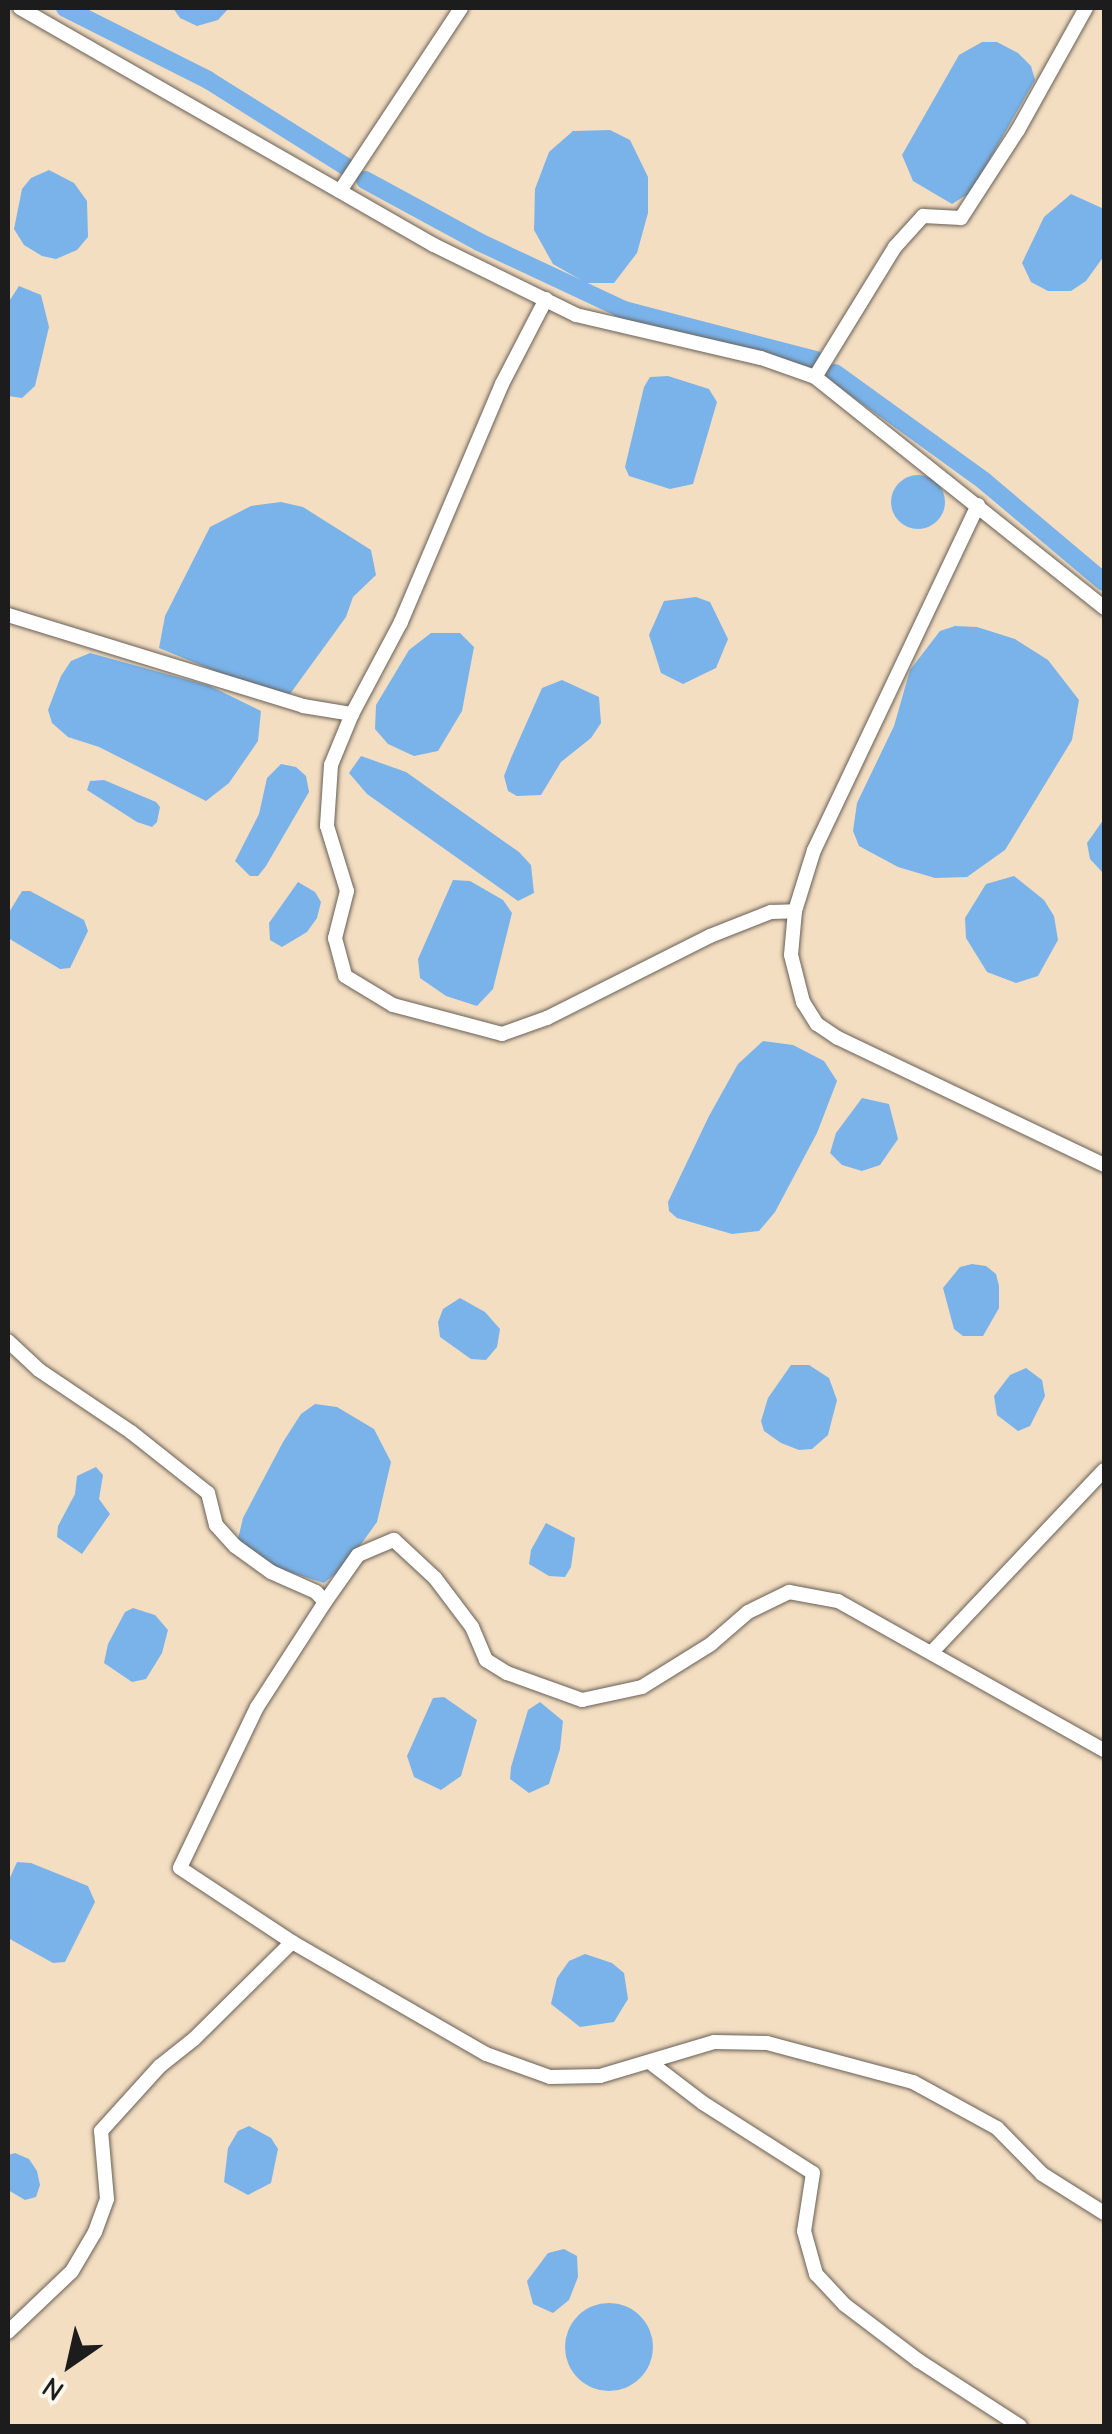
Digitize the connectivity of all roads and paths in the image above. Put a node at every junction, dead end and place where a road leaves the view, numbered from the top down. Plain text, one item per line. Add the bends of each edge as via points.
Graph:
1 (20, 8) edge
2 (461, 8) edge
3 (1086, 8) edge
4 (340, 191) junction
5 (546, 299) junction
6 (815, 376) junction
7 (978, 505) junction
8 (1104, 608) edge
9 (8, 615) edge
10 (352, 714) junction
11 (795, 911) junction
12 (1104, 1165) edge
13 (8, 1341) edge
14 (1104, 1470) edge
15 (325, 1602) junction
16 (932, 1652) junction
17 (1104, 1750) edge
18 (292, 1942) junction
19 (652, 2064) junction
20 (1104, 2213) edge
21 (8, 2332) edge
22 (1020, 2426) edge

1 - 4 street
2 - 4 street
3 - 6 street via 960,218 923,216 886,260
4 - 5 street
5 - 6 street via 641,334
5 - 10 street via 502,384 401,622
6 - 7 street
7 - 8 street
7 - 11 street via 814,850
9 - 10 street via 303,706
10 - 11 street via 331,766 327,826 347,891 335,938 345,976 393,1005 502,1034 710,936 771,912
11 - 12 street via 792,955 803,1002 817,1024
13 - 15 street via 208,1493 216,1525 235,1546
14 - 16 street
15 - 16 street via 358,1555 394,1540 435,1578 472,1627 486,1660 582,1700 642,1687 748,1612 788,1592 838,1601
15 - 18 street via 256,1707 180,1868
16 - 17 street
18 - 19 street via 486,2054 550,2077 600,2076
18 - 21 street via 100,2131 107,2199 94,2232 72,2271
19 - 20 street via 714,2042 767,2044 913,2082 997,2128 1042,2174
19 - 22 street via 813,2172 804,2231 816,2274 919,2362

